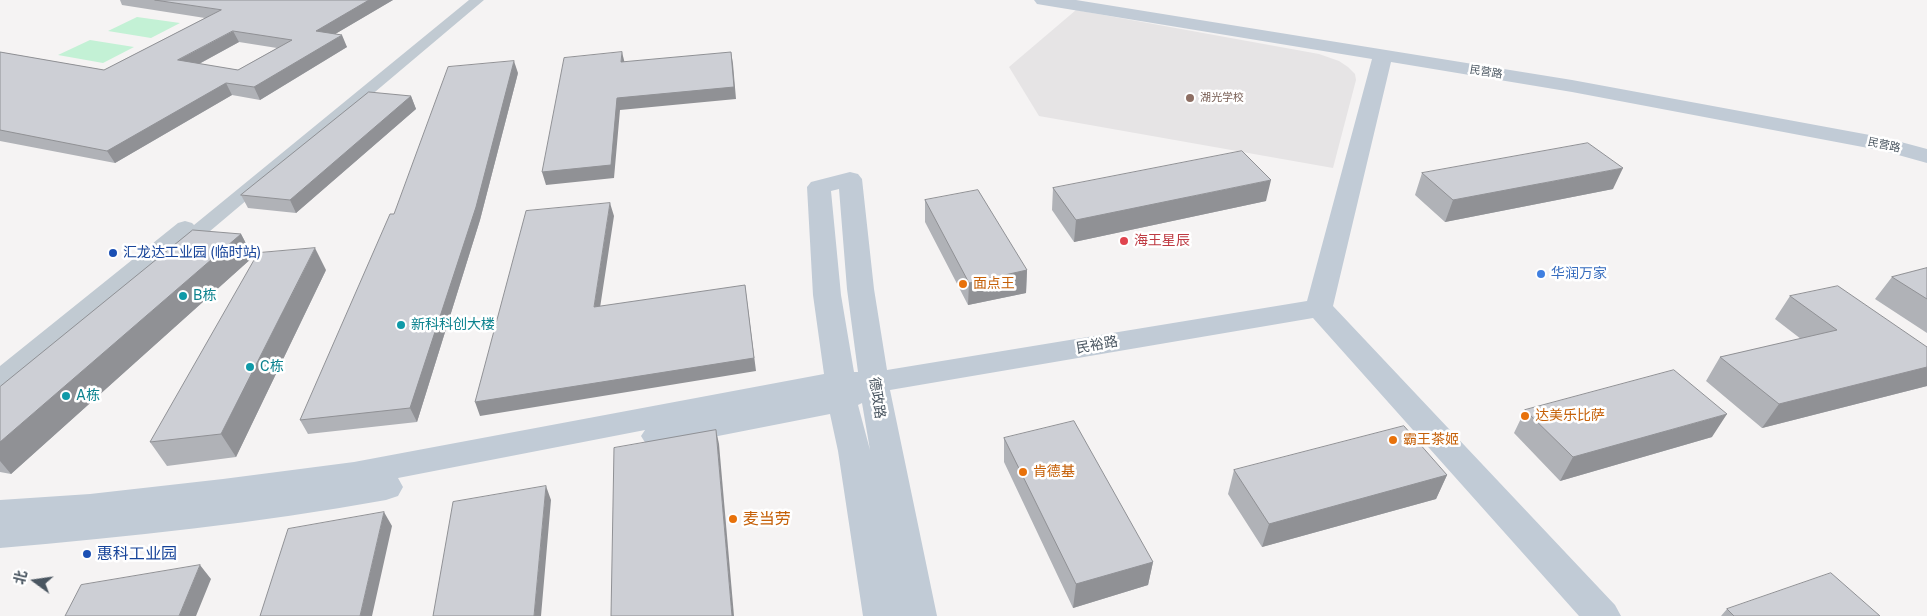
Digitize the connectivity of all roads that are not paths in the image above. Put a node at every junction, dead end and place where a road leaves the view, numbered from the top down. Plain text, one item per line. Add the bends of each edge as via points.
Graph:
1 (464, 0) edge
2 (477, 0) edge
3 (1043, 0) edge
4 (1383, 55) junction
5 (1927, 156) edge
6 (1319, 308) junction
7 (0, 378) edge
8 (875, 382) junction
9 (841, 391) junction
10 (0, 396) edge
11 (0, 513) edge
12 (0, 534) edge
13 (882, 616) edge
14 (918, 616) edge
15 (1602, 616) edge

1 - 7 street
2 - 10 street
3 - 4 street, 民营路
4 - 5 street, 民营路 via 1651,100 1886,145
4 - 6 street
6 - 8 street, 民裕路
6 - 15 street
8 - 9 street
8 - 9 street, 德政路 via 858,280 850,179 819,187 827,295
8 - 14 street, 德政路 via 887,464
9 - 11 street via 354,474 223,492
9 - 12 street via 343,495 197,515
9 - 13 street

